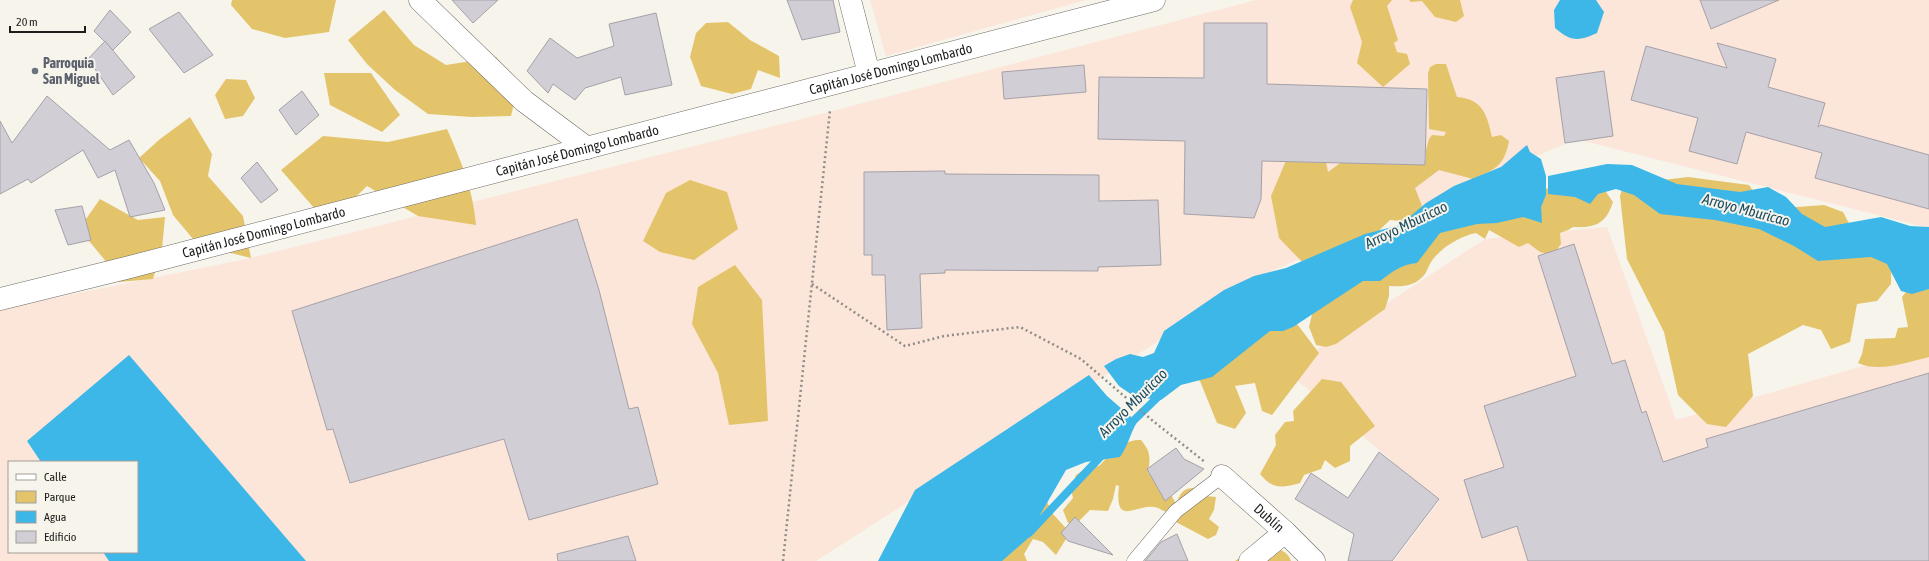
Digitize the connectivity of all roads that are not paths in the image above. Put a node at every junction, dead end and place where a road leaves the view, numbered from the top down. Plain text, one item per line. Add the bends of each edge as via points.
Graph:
1 (420, 0) edge
2 (850, 0) edge
3 (1154, 0) edge
4 (869, 74) junction
5 (587, 148) junction
6 (0, 299) edge
7 (1222, 476) joint
8 (1285, 532) junction
9 (1134, 561) edge
10 (1250, 561) edge
11 (1314, 561) edge

1 - 5 street via 524,101
2 - 4 street
3 - 4 street, Capitán José Domingo Lombardo
4 - 5 street, Capitán José Domingo Lombardo
5 - 6 street, Capitán José Domingo Lombardo
7 - 8 street, Dublín
7 - 9 lane via 1176,511
8 - 10 street
8 - 11 street, Dublín

